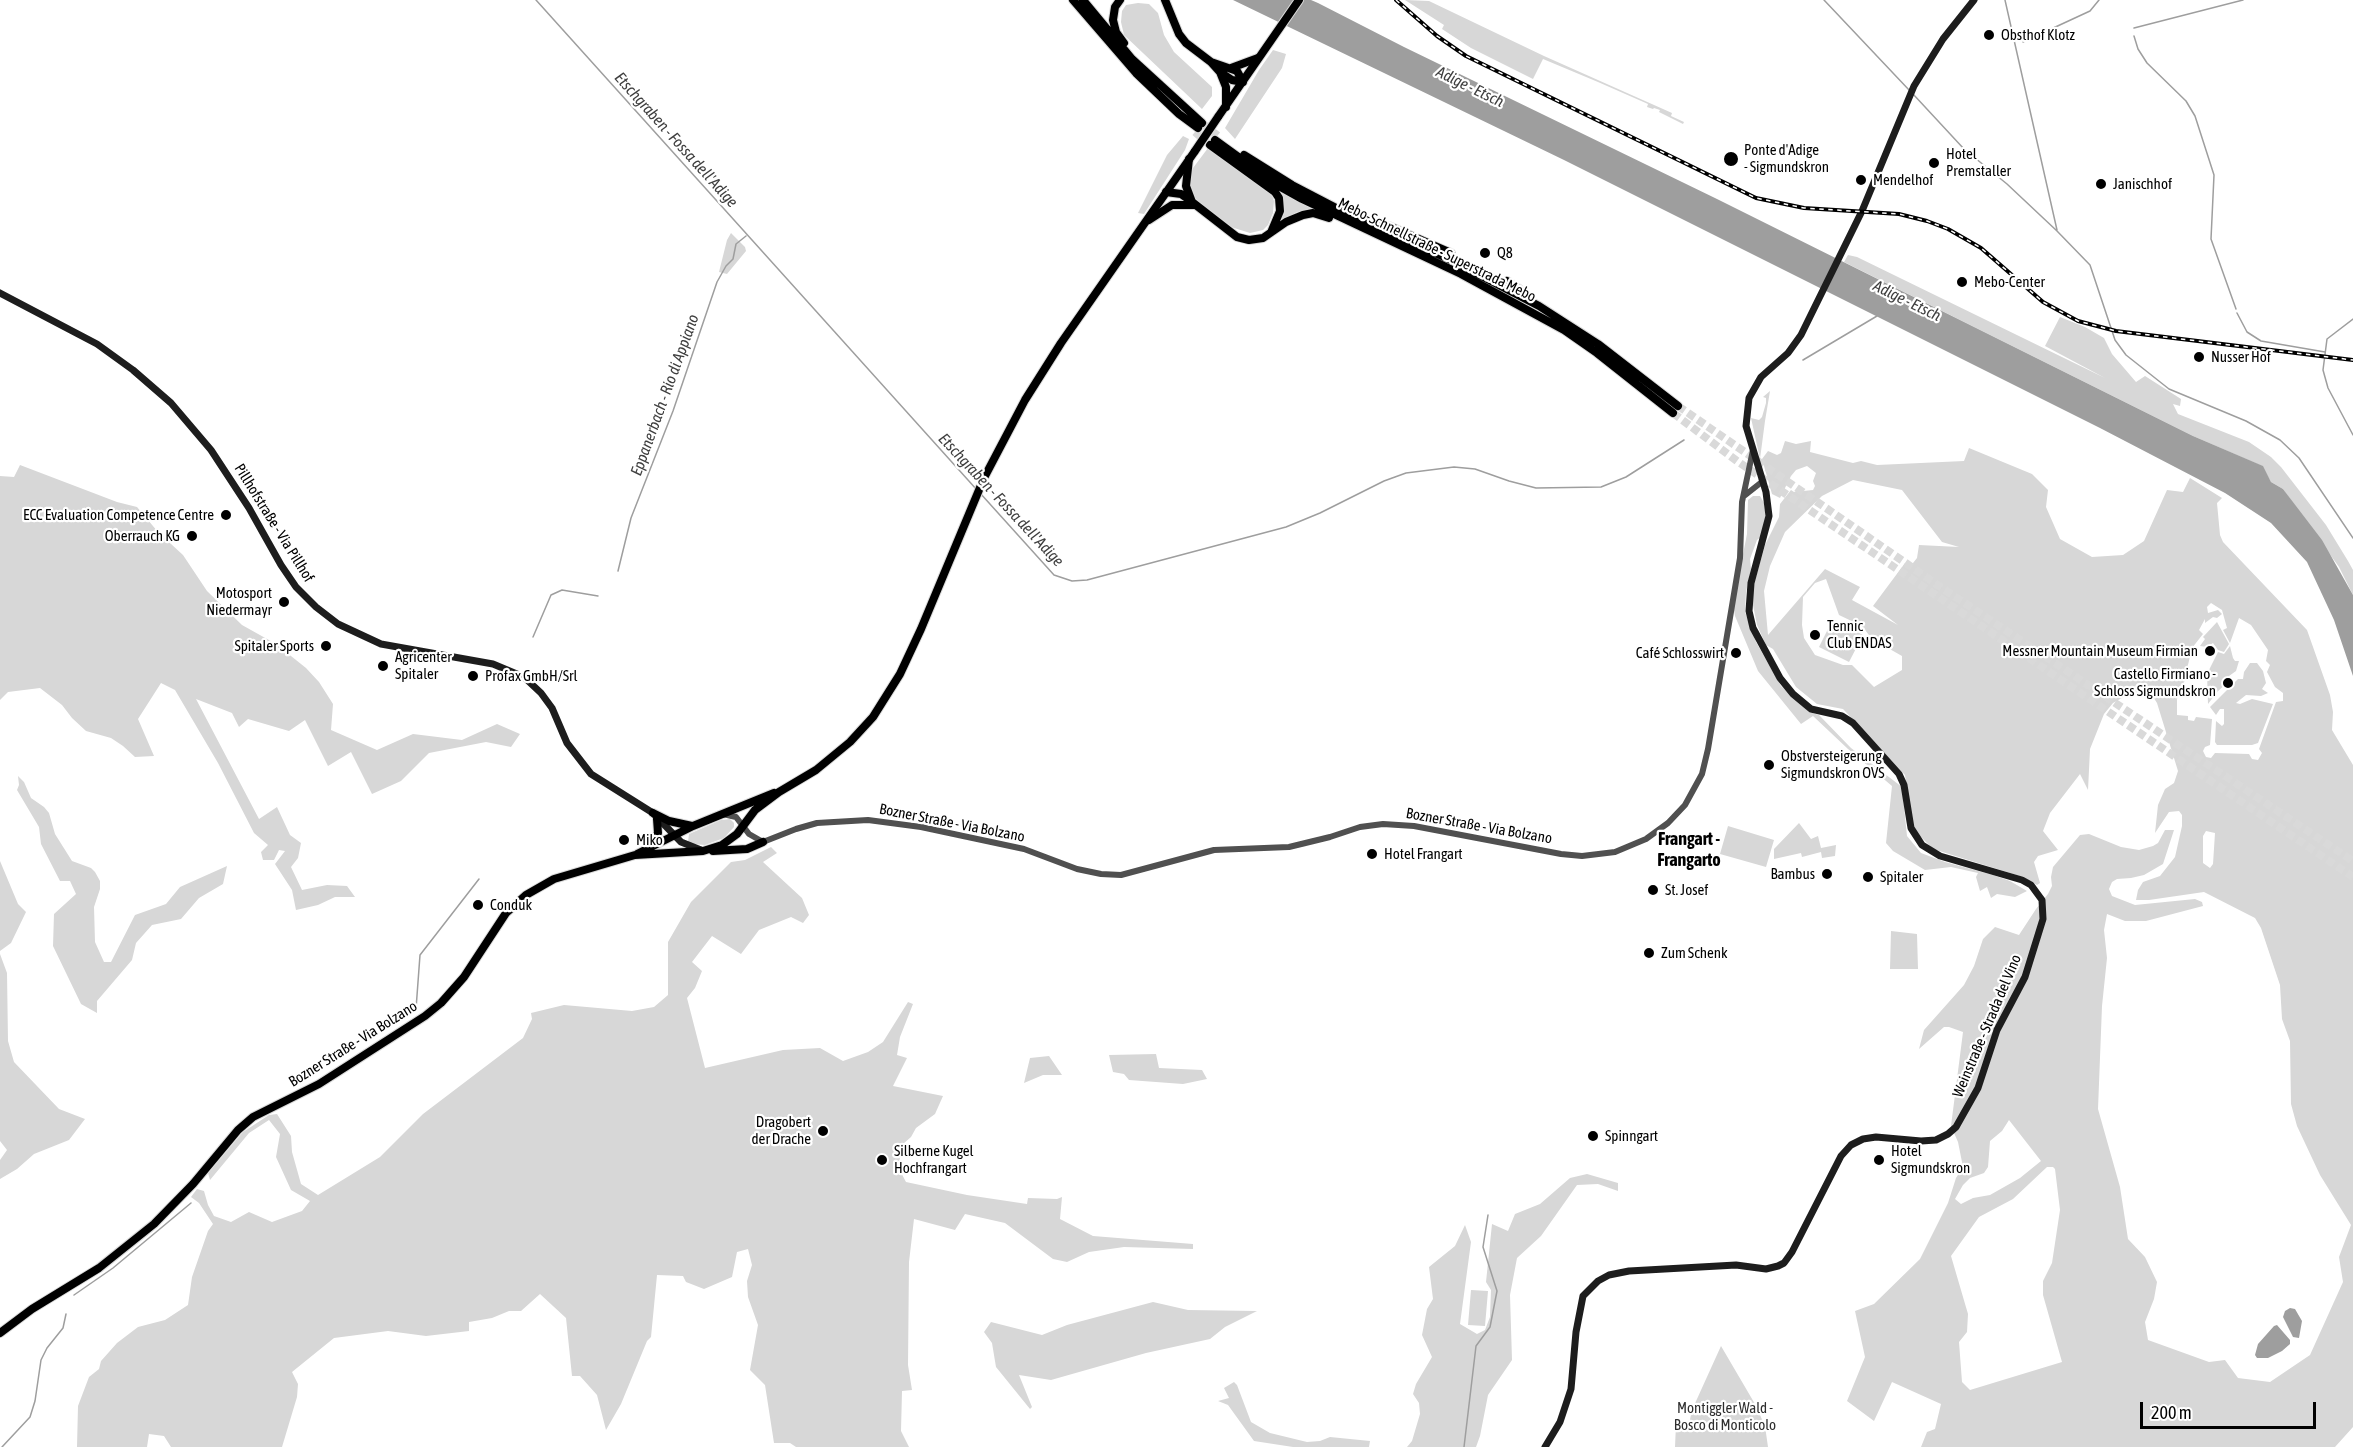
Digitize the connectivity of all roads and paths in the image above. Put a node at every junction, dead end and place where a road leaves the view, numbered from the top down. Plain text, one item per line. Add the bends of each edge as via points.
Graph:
1 (1073, 0) edge
2 (1083, 0) edge
3 (1120, 0) edge
4 (1165, 0) edge
5 (1299, 0) edge
6 (1974, 0) edge
7 (1258, 58) junction
8 (1211, 62) junction
9 (1231, 68) junction
10 (1220, 72) junction
11 (1243, 82) junction
12 (1226, 107) junction
13 (1198, 126) junction
14 (1214, 140) junction
15 (1189, 159) junction
16 (1166, 192) junction
17 (1193, 203) junction
18 (1182, 204) junction
19 (1149, 220) junction
20 (1370, 224) junction
21 (1269, 234) junction
22 (1451, 253) dead end
23 (1451, 270) junction
24 (1507, 281) dead end
25 (0, 293) edge
26 (1569, 324) junction
27 (1753, 449) junction
28 (1760, 473) junction
29 (1748, 479) junction
30 (1763, 482) junction
31 (1752, 488) junction
32 (1766, 492) junction
33 (1743, 496) junction
34 (779, 792) junction
35 (721, 814) junction
36 (655, 816) junction
37 (693, 826) junction
38 (743, 826) junction
39 (677, 834) junction
40 (681, 842) joint
41 (763, 842) junction
42 (649, 848) junction
43 (706, 850) junction
44 (635, 855) junction
45 (0, 1334) edge
46 (1545, 1447) edge

1 - 13 main road via 1116,52 1179,114
2 - 13 main road via 1132,59
3 - 13 main road via 1113,13 1116,32 1186,104
4 - 8 main road via 1179,34
5 - 7 main road
6 - 27 main road via 1943,39 1914,86 1862,211 1795,345 1761,377 1749,398 1746,420
7 - 9 main road
7 - 11 main road
8 - 9 main road
8 - 10 main road
9 - 11 main road
10 - 11 main road
10 - 12 main road via 1226,87
11 - 12 main road
12 - 15 main road, bridge
14 - 20 main road, Mebo-Schnellstraße - Superstrada Mebo
14 - 21 main road via 1275,192 1280,211
14 - 23 main road, Mebo-Schnellstraße - Superstrada Mebo via 1302,199
15 - 16 main road
15 - 17 main road via 1186,186
16 - 17 main road via 1181,194
16 - 18 main road
16 - 19 main road
17 - 18 main road
17 - 21 main road via 1237,237 1257,239
18 - 19 main road via 1164,208
19 - 34 main road via 1025,400 984,478 900,674 873,717 816,771
20 - 22 main road via 1389,226
20 - 26 main road, Mebo-Schnellstraße - Superstrada Mebo via 1477,273
21 - 23 main road via 1295,218 1313,213
23 - 26 main road, Mebo-Schnellstraße - Superstrada Mebo via 1564,330 1675,409 1641,376
24 - 26 main road via 1560,312
25 - 36 main road, Pillhofstraße - Via Pillhof via 97,344 171,403 211,450 296,587 316,607 338,624 381,644 493,664 524,677 547,700 567,743 591,774
27 - 28 main road
27 - 29 street, Bozner Straße - Via Bolzano
28 - 29 street
28 - 30 main road
29 - 33 street, Bozner Straße - Via Bolzano
30 - 31 street
30 - 32 main road
31 - 32 street
31 - 33 street
32 - 46 main road, Weinstraße - Strada del Vino via 1769,516 1751,584 1749,611 1753,628 1780,678 1811,709 1842,716 1853,723 1894,767 1903,781 1911,828 1922,845 1940,856 2031,885 2039,894 2043,919 2025,977 1994,1037 1978,1088 1956,1126 1936,1140 1876,1137 1863,1138 1851,1145 1841,1156 1792,1252 1778,1266 1629,1271 1598,1281 1587,1290 1580,1305 1571,1389 1560,1422
33 - 41 street, Bozner Straße - Via Bolzano via 1740,558 1702,774 1685,805 1668,823 1646,839 1615,852 1561,854 1414,826 1383,824 1288,847 1214,850 1111,874 1077,869 1014,847 868,820 817,823
34 - 35 main road, Bozner Straße - Via Bolzano
34 - 38 main road, Bozner Straße - Via Bolzano via 755,810
35 - 37 main road, Bozner Straße - Via Bolzano
35 - 38 street via 736,818
36 - 37 main road
36 - 39 main road, Pillhofstraße - Via Pillhof
36 - 42 main road via 658,833
37 - 39 main road, Bozner Straße - Via Bolzano
38 - 41 street
38 - 43 main road, Bozner Straße - Via Bolzano via 730,840
39 - 40 main road
39 - 42 main road, Bozner Straße - Via Bolzano
40 - 43 main road
41 - 43 main road via 740,850
42 - 44 main road, Bozner Straße - Via Bolzano
43 - 44 main road, Bozner Straße - Via Bolzano
44 - 45 main road, Bozner Straße - Via Bolzano via 554,879 526,895 506,913 441,1003 319,1084 253,1117 153,1224 99,1268

